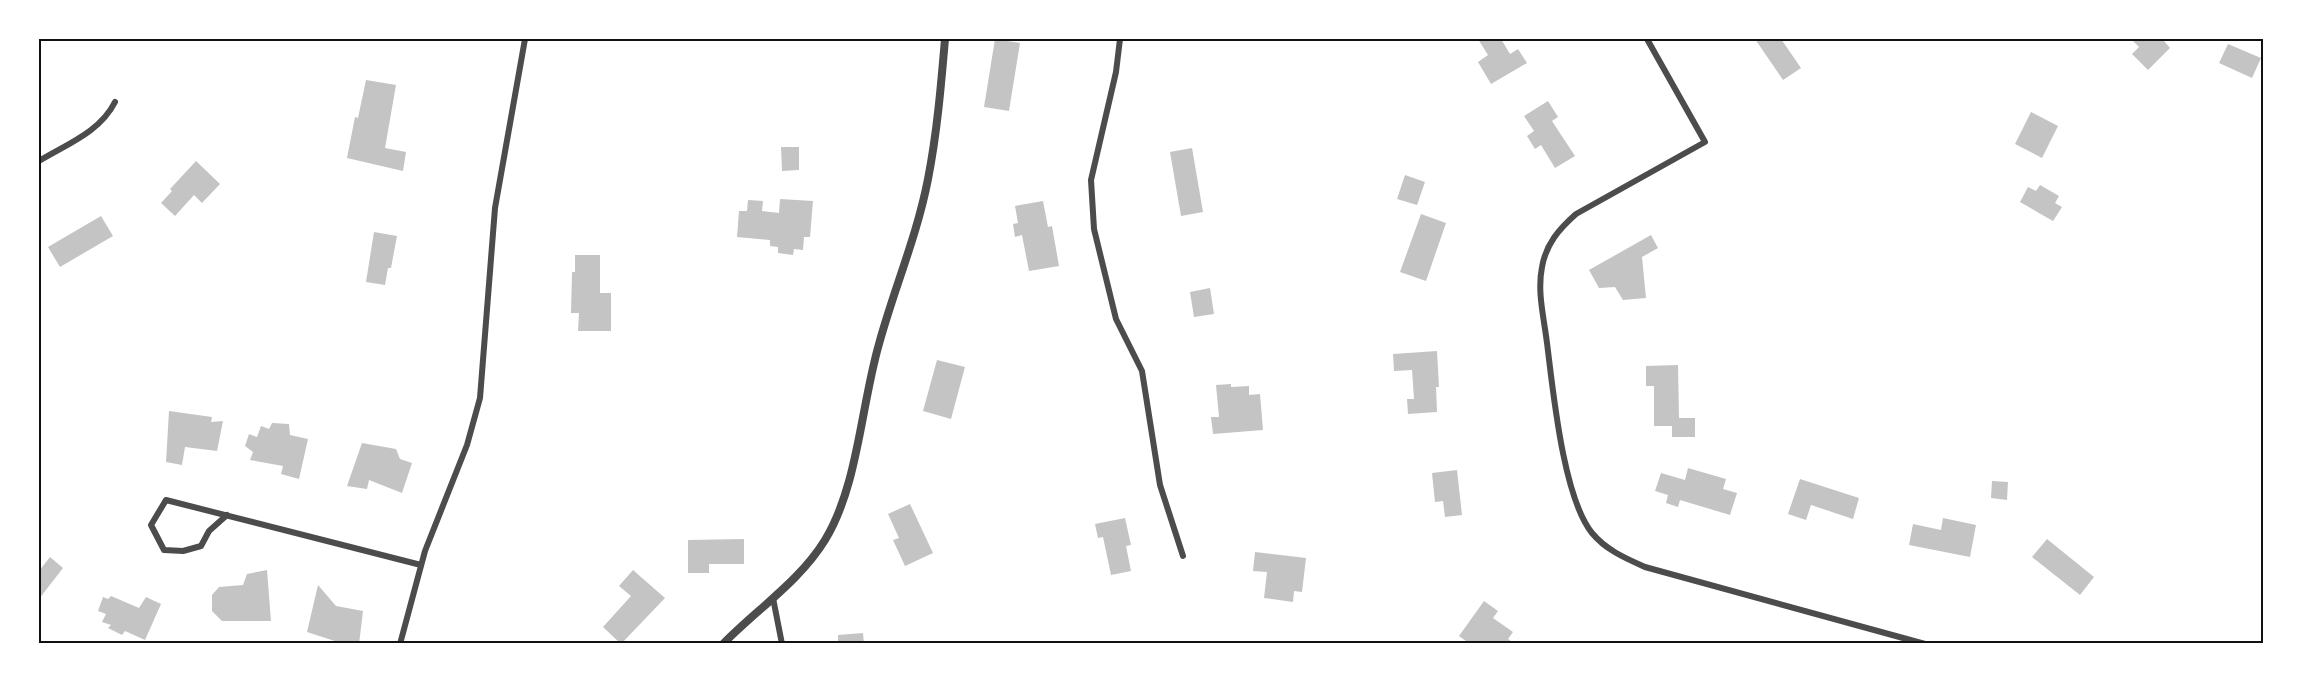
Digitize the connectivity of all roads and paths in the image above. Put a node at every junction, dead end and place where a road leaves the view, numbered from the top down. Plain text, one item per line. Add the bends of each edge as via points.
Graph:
1 (525, 39) edge
2 (945, 39) edge
3 (1120, 39) edge
4 (1647, 39) edge
5 (115, 102) dead end
6 (39, 160) edge
7 (227, 515) junction
8 (1183, 556) dead end
9 (421, 565) junction
10 (773, 598) junction
11 (400, 644) edge
12 (723, 644) edge
13 (782, 644) edge
14 (1925, 644) edge

1 - 9 street via 495,207 480,398 467,445
2 - 10 street via 928,180 904,270 878,345 842,507 819,548
3 - 8 street via 1091,180 1094,229 1116,319 1142,371 1160,485
4 - 14 street via 1705,142 1576,214 1558,230 1543,264 1540,283 1566,467 1582,518 1612,552 1645,567
5 - 6 street via 108,117 95,128
7 - 7 street via 166,500 151,525 164,550 183,551 201,546 209,531
7 - 9 street
9 - 11 street
10 - 12 street
10 - 13 street

